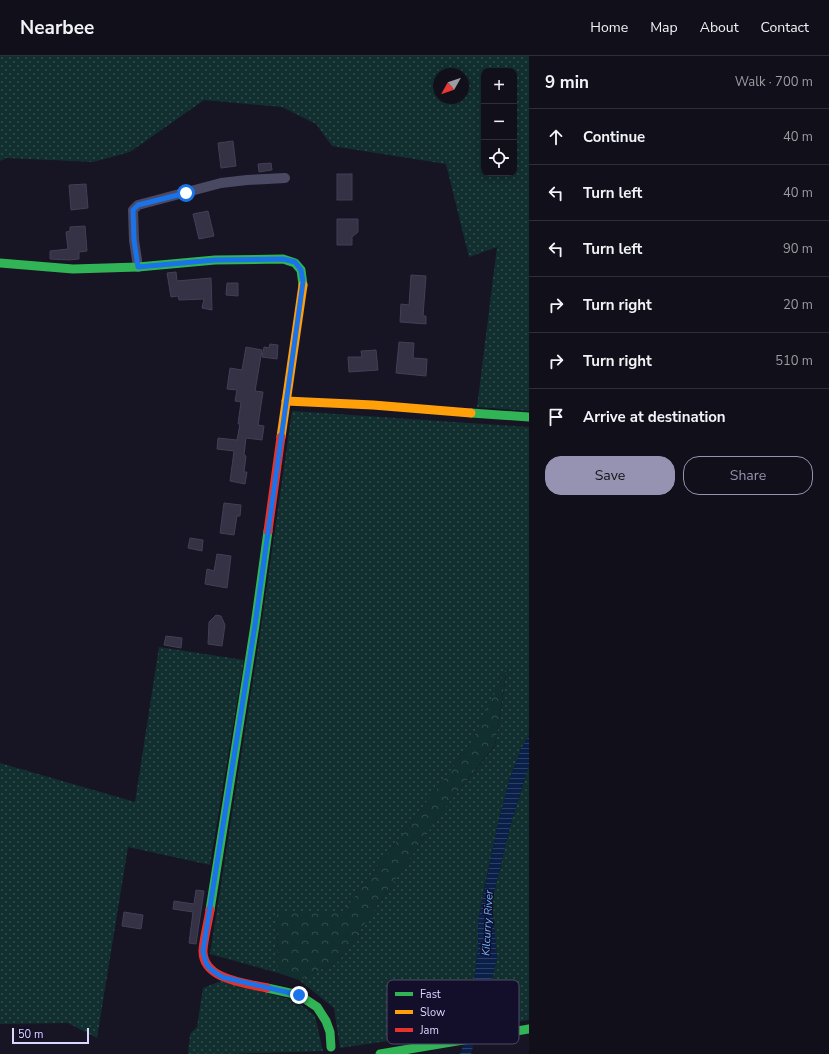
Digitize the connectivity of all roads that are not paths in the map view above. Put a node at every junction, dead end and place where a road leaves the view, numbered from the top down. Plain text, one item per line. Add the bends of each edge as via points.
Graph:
1 (285, 178) dead end
2 (0, 263) edge
3 (138, 267) junction
4 (286, 401) junction
5 (529, 417) edge
6 (529, 1029) edge
7 (519, 1031) edge
8 (438, 1044) edge
9 (331, 1047) dead end
10 (380, 1054) edge

1 - 3 street via 220,183 138,205 133,210
2 - 3 main road via 73,269
3 - 4 main road via 215,260 283,259 295,262 301,270 303,282
4 - 5 main road
4 - 9 main road via 254,631 203,951 206,964 222,977 299,995 317,1007 330,1032
6 - 7 main road
8 - 10 main road

